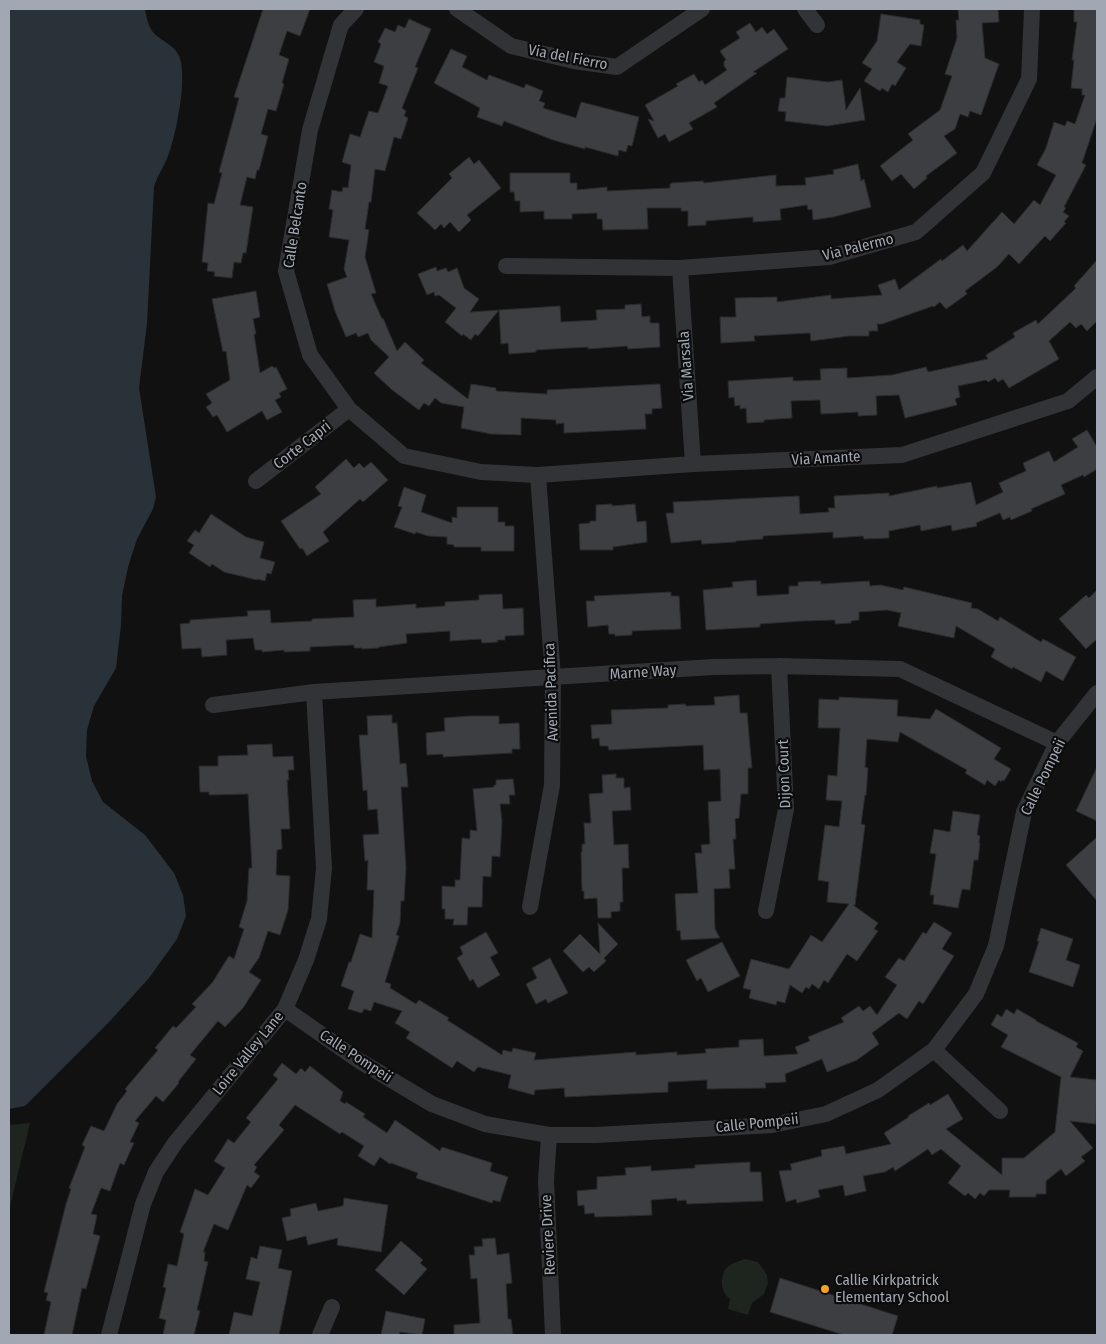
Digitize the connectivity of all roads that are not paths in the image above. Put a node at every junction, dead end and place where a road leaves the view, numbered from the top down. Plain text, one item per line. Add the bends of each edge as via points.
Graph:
1 (356, 9) edge
2 (457, 9) edge
3 (702, 9) edge
4 (805, 9) edge
5 (1032, 9) edge
6 (817, 25) dead end
7 (506, 266) dead end
8 (680, 268) junction
9 (1097, 377) edge
10 (349, 409) junction
11 (693, 464) junction
12 (538, 475) junction
13 (256, 481) dead end
14 (779, 666) junction
15 (552, 678) junction
16 (314, 692) junction
17 (1097, 693) edge
18 (213, 705) dead end
19 (1057, 743) junction
20 (530, 907) dead end
21 (766, 911) dead end
22 (285, 1009) junction
23 (934, 1050) junction
24 (1000, 1111) dead end
25 (550, 1134) junction
26 (332, 1307) dead end
27 (109, 1335) edge
28 (320, 1335) edge
29 (553, 1335) edge

1 - 10 street, Calle Belcanto via 341,26 310,130 286,271 310,355
2 - 3 street, Via del Fierro via 511,46 574,62 617,67
4 - 6 street
5 - 8 street, Via Palermo via 1028,79 983,173 916,232 829,257
7 - 8 street, Via Palermo
8 - 11 street, Via Marsala
9 - 11 street, Via Amante via 1068,401 902,455
10 - 12 street, Calle Belcanto via 404,456 481,472
10 - 13 street, Corte Capri
11 - 12 street, Via Amante
12 - 15 street, Avenida Pacifica
14 - 15 street, Marne Way
14 - 19 street, Marne Way via 900,669
14 - 21 street, Dijon Court via 786,809
15 - 16 street, Marne Way
15 - 20 street, Avenida Pacifica via 552,785
16 - 18 street, Marne Way
16 - 22 street, Loire Valley Lane via 324,868 319,919
17 - 19 street, Calle Pompeii
19 - 23 street, Calle Pompeii via 1024,812 996,946 976,994
22 - 25 street, Calle Pompeii via 358,1060 432,1104 485,1124
22 - 27 street, Loire Valley Lane via 174,1143 156,1172 142,1204
23 - 24 street
23 - 25 street, Calle Pompeii via 878,1090 826,1114 772,1125 596,1135
25 - 29 street, Reviere Drive via 546,1181
26 - 28 street

